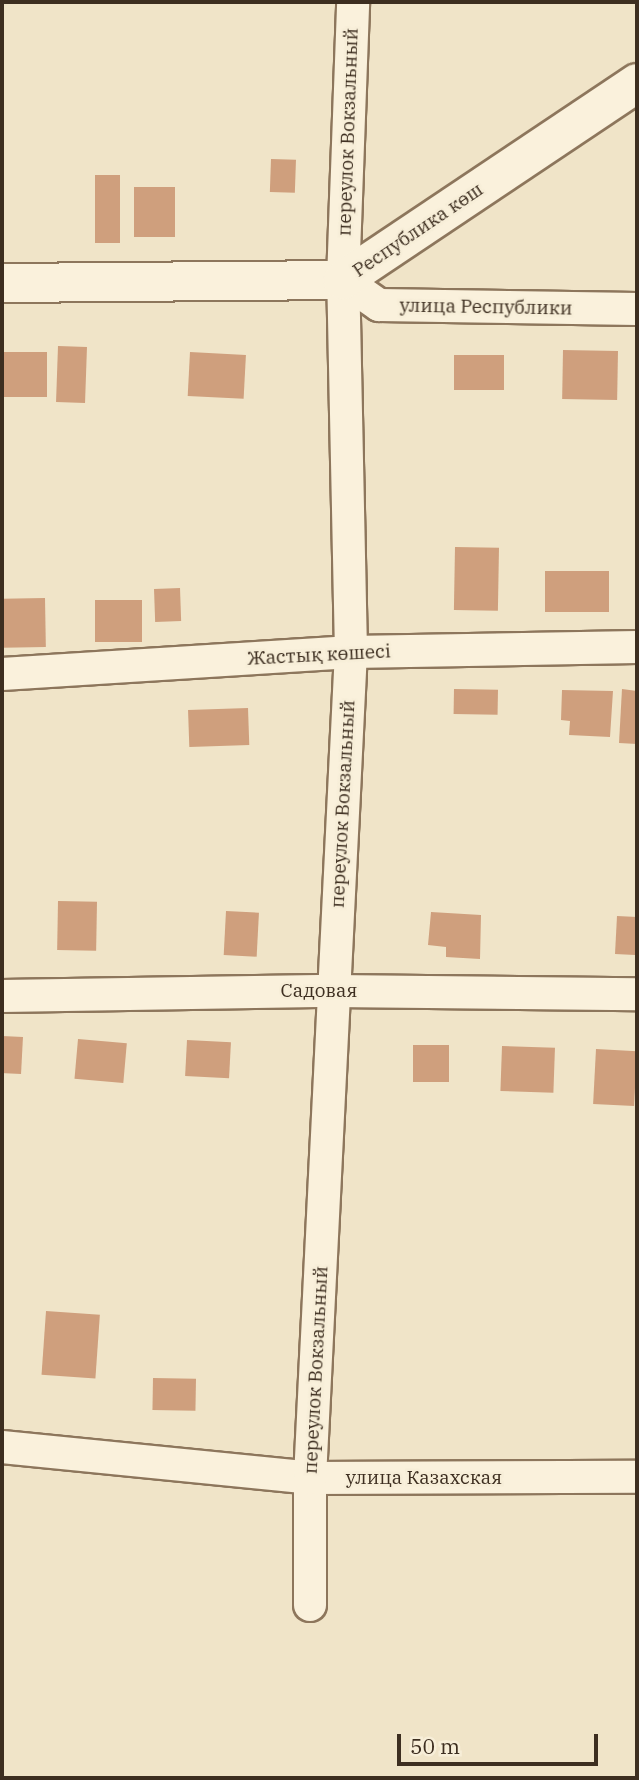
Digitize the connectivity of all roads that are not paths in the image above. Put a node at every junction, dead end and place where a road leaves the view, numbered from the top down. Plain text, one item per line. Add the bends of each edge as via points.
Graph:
1 (353, 2) edge
2 (637, 83) edge
3 (343, 279) junction
4 (2, 283) edge
5 (637, 309) edge
6 (637, 647) edge
7 (351, 652) junction
8 (2, 674) edge
9 (334, 991) junction
10 (637, 994) edge
11 (2, 996) edge
12 (2, 1447) edge
13 (637, 1477) edge
14 (310, 1478) junction
15 (310, 1605) dead end

1 - 3 street, переулок Вокзальный
2 - 3 main road, Республика көш
3 - 4 main road, Республика көш
3 - 5 street, улица Республики via 379,305
3 - 7 street, переулок Вокзальный
6 - 7 street, Жастық көшесі
7 - 8 street, Жастық көшесі
7 - 9 street, переулок Вокзальный
9 - 10 street, Садовая
9 - 11 street, Садовая
9 - 14 street, переулок Вокзальный
12 - 14 street, улица Казахская
13 - 14 street, улица Казахская
14 - 15 street, переулок Вокзальный

